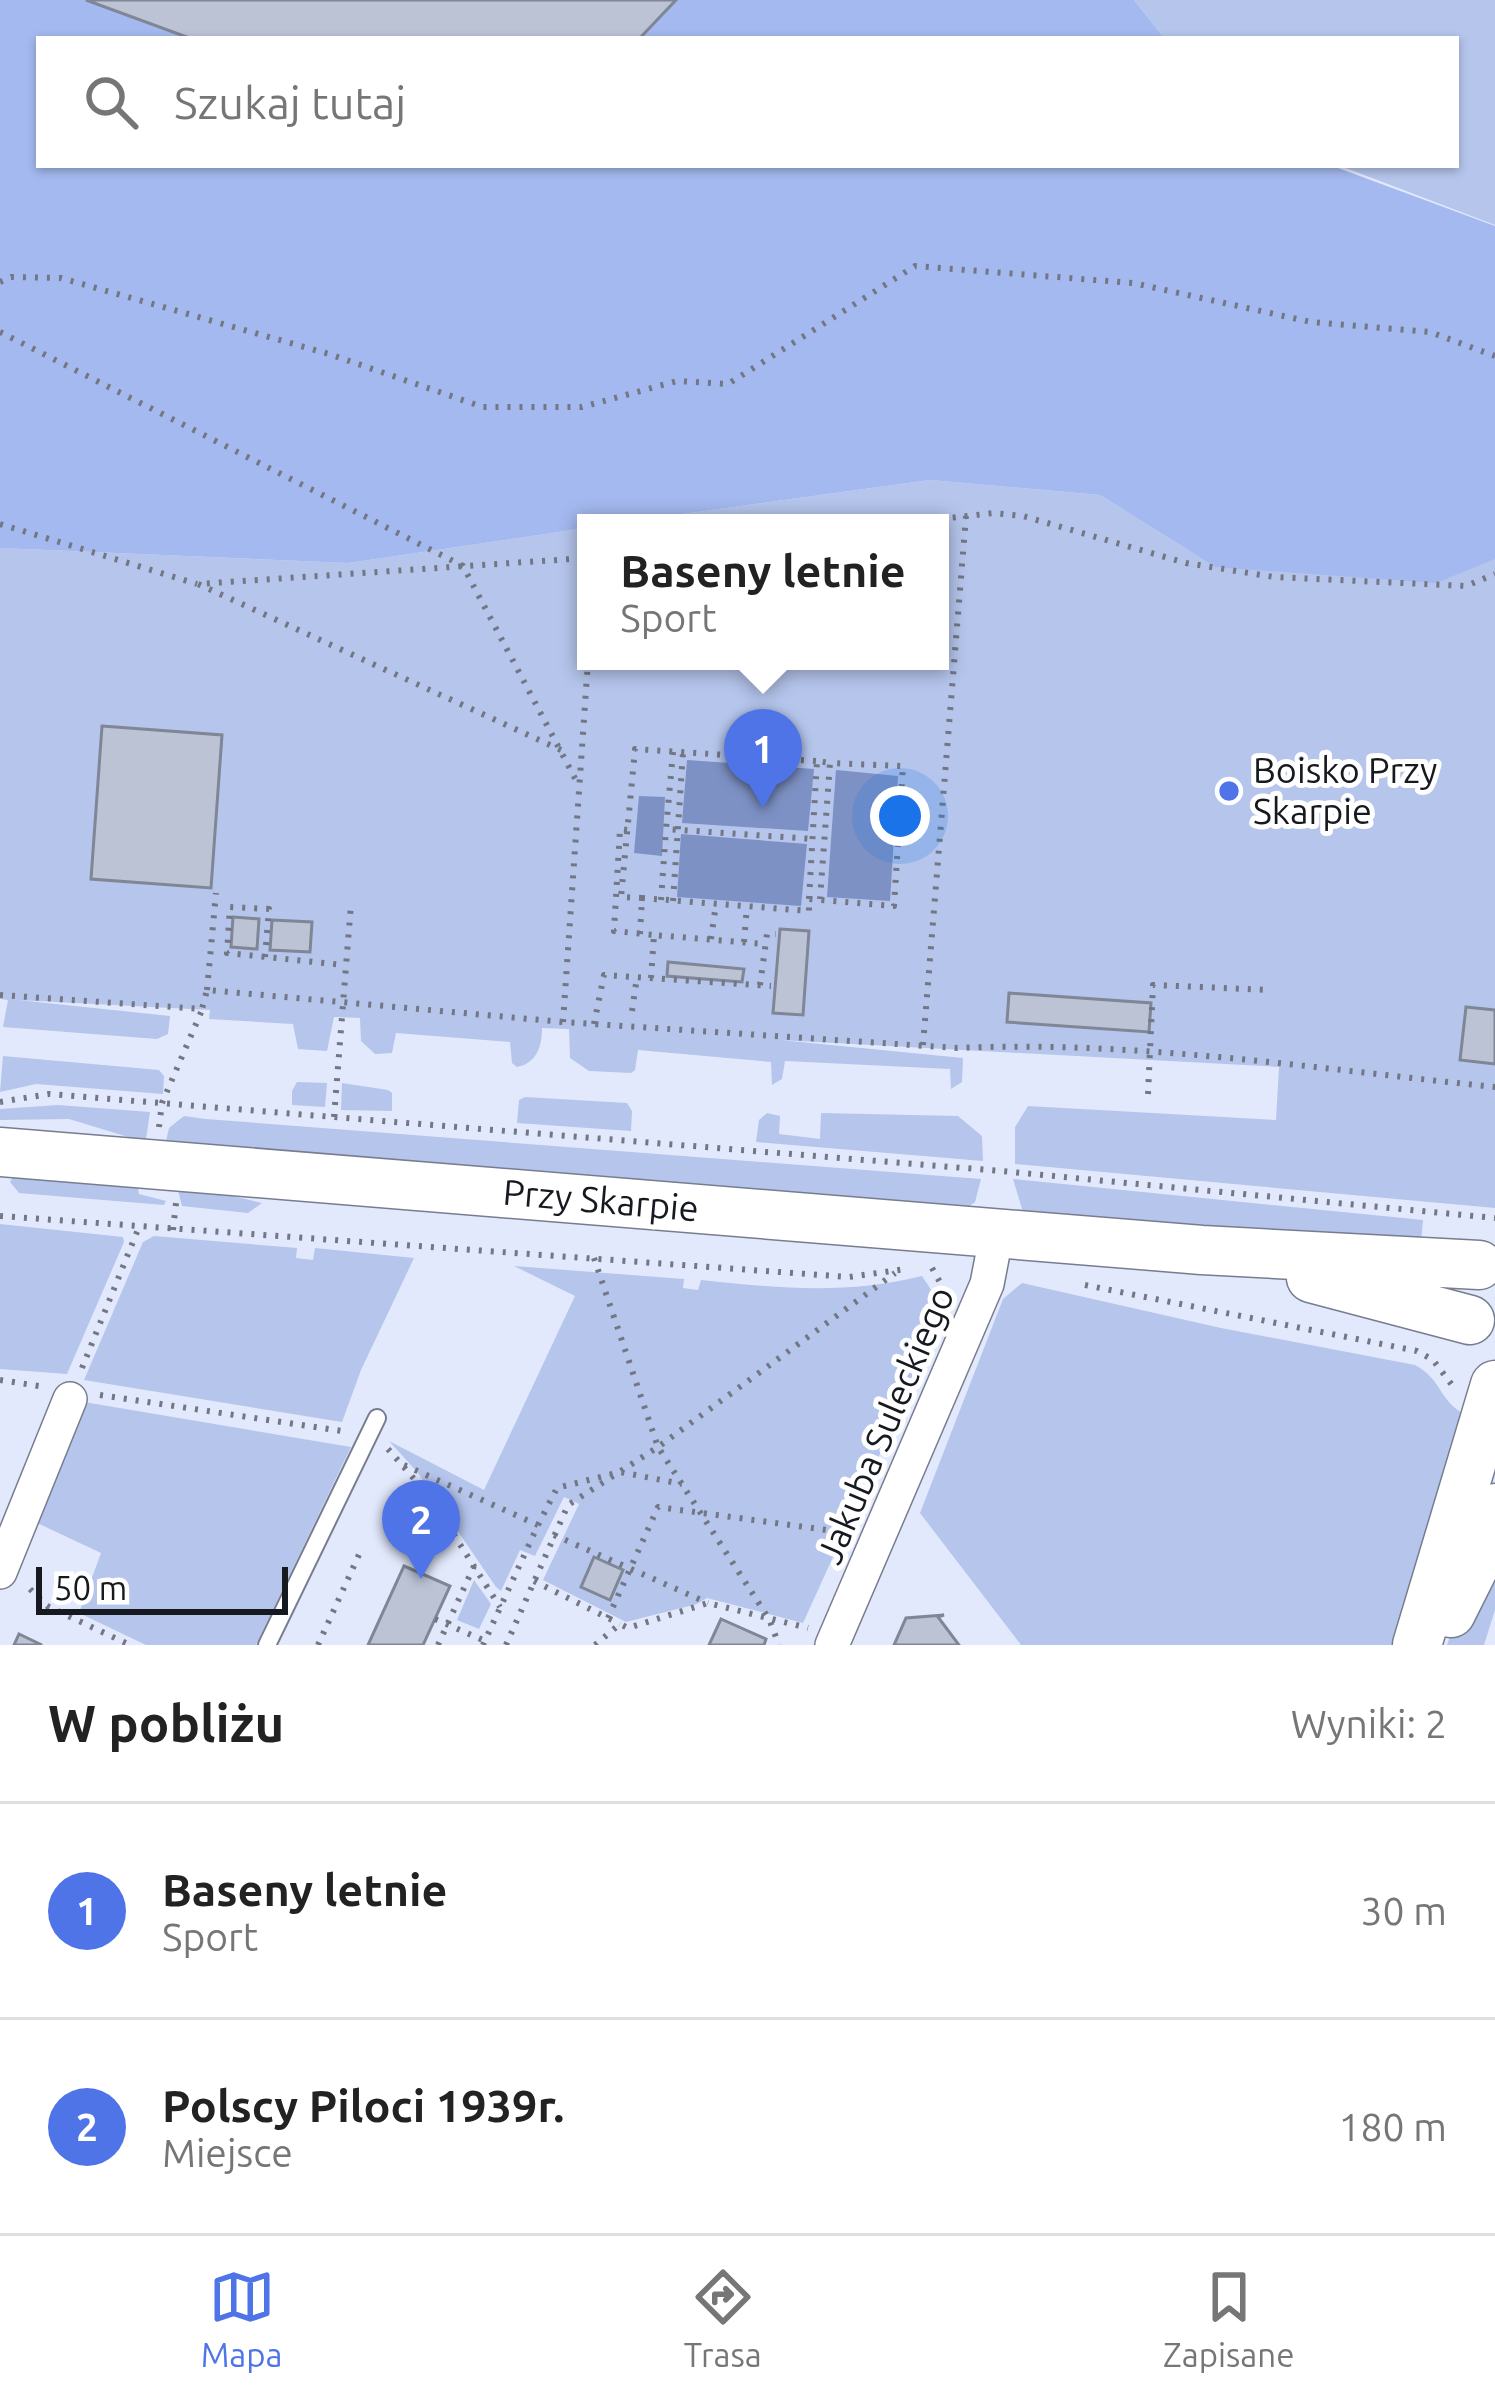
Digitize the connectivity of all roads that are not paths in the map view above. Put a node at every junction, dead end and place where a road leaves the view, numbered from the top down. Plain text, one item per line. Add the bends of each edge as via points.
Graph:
1 (0, 1152) edge
2 (1202, 1250) junction
3 (995, 1252) junction
4 (1487, 1258) edge
5 (1482, 1334) edge
6 (1474, 1386) edge
7 (71, 1395) road end
8 (377, 1418) dead end
9 (1495, 1508) edge
10 (2, 1568) edge
11 (822, 1637) edge
12 (267, 1645) edge
13 (1418, 1645) edge
14 (1437, 1645) edge

1 - 3 street, Przy Skarpie
2 - 3 street, Przy Skarpie
2 - 4 street, Przy Skarpie
2 - 5 street, Przy Skarpie
3 - 11 street, Jakuba Suleckiego
4 - 5 street via 1467,1291
6 - 13 street
7 - 10 street
8 - 12 lane
9 - 14 street

